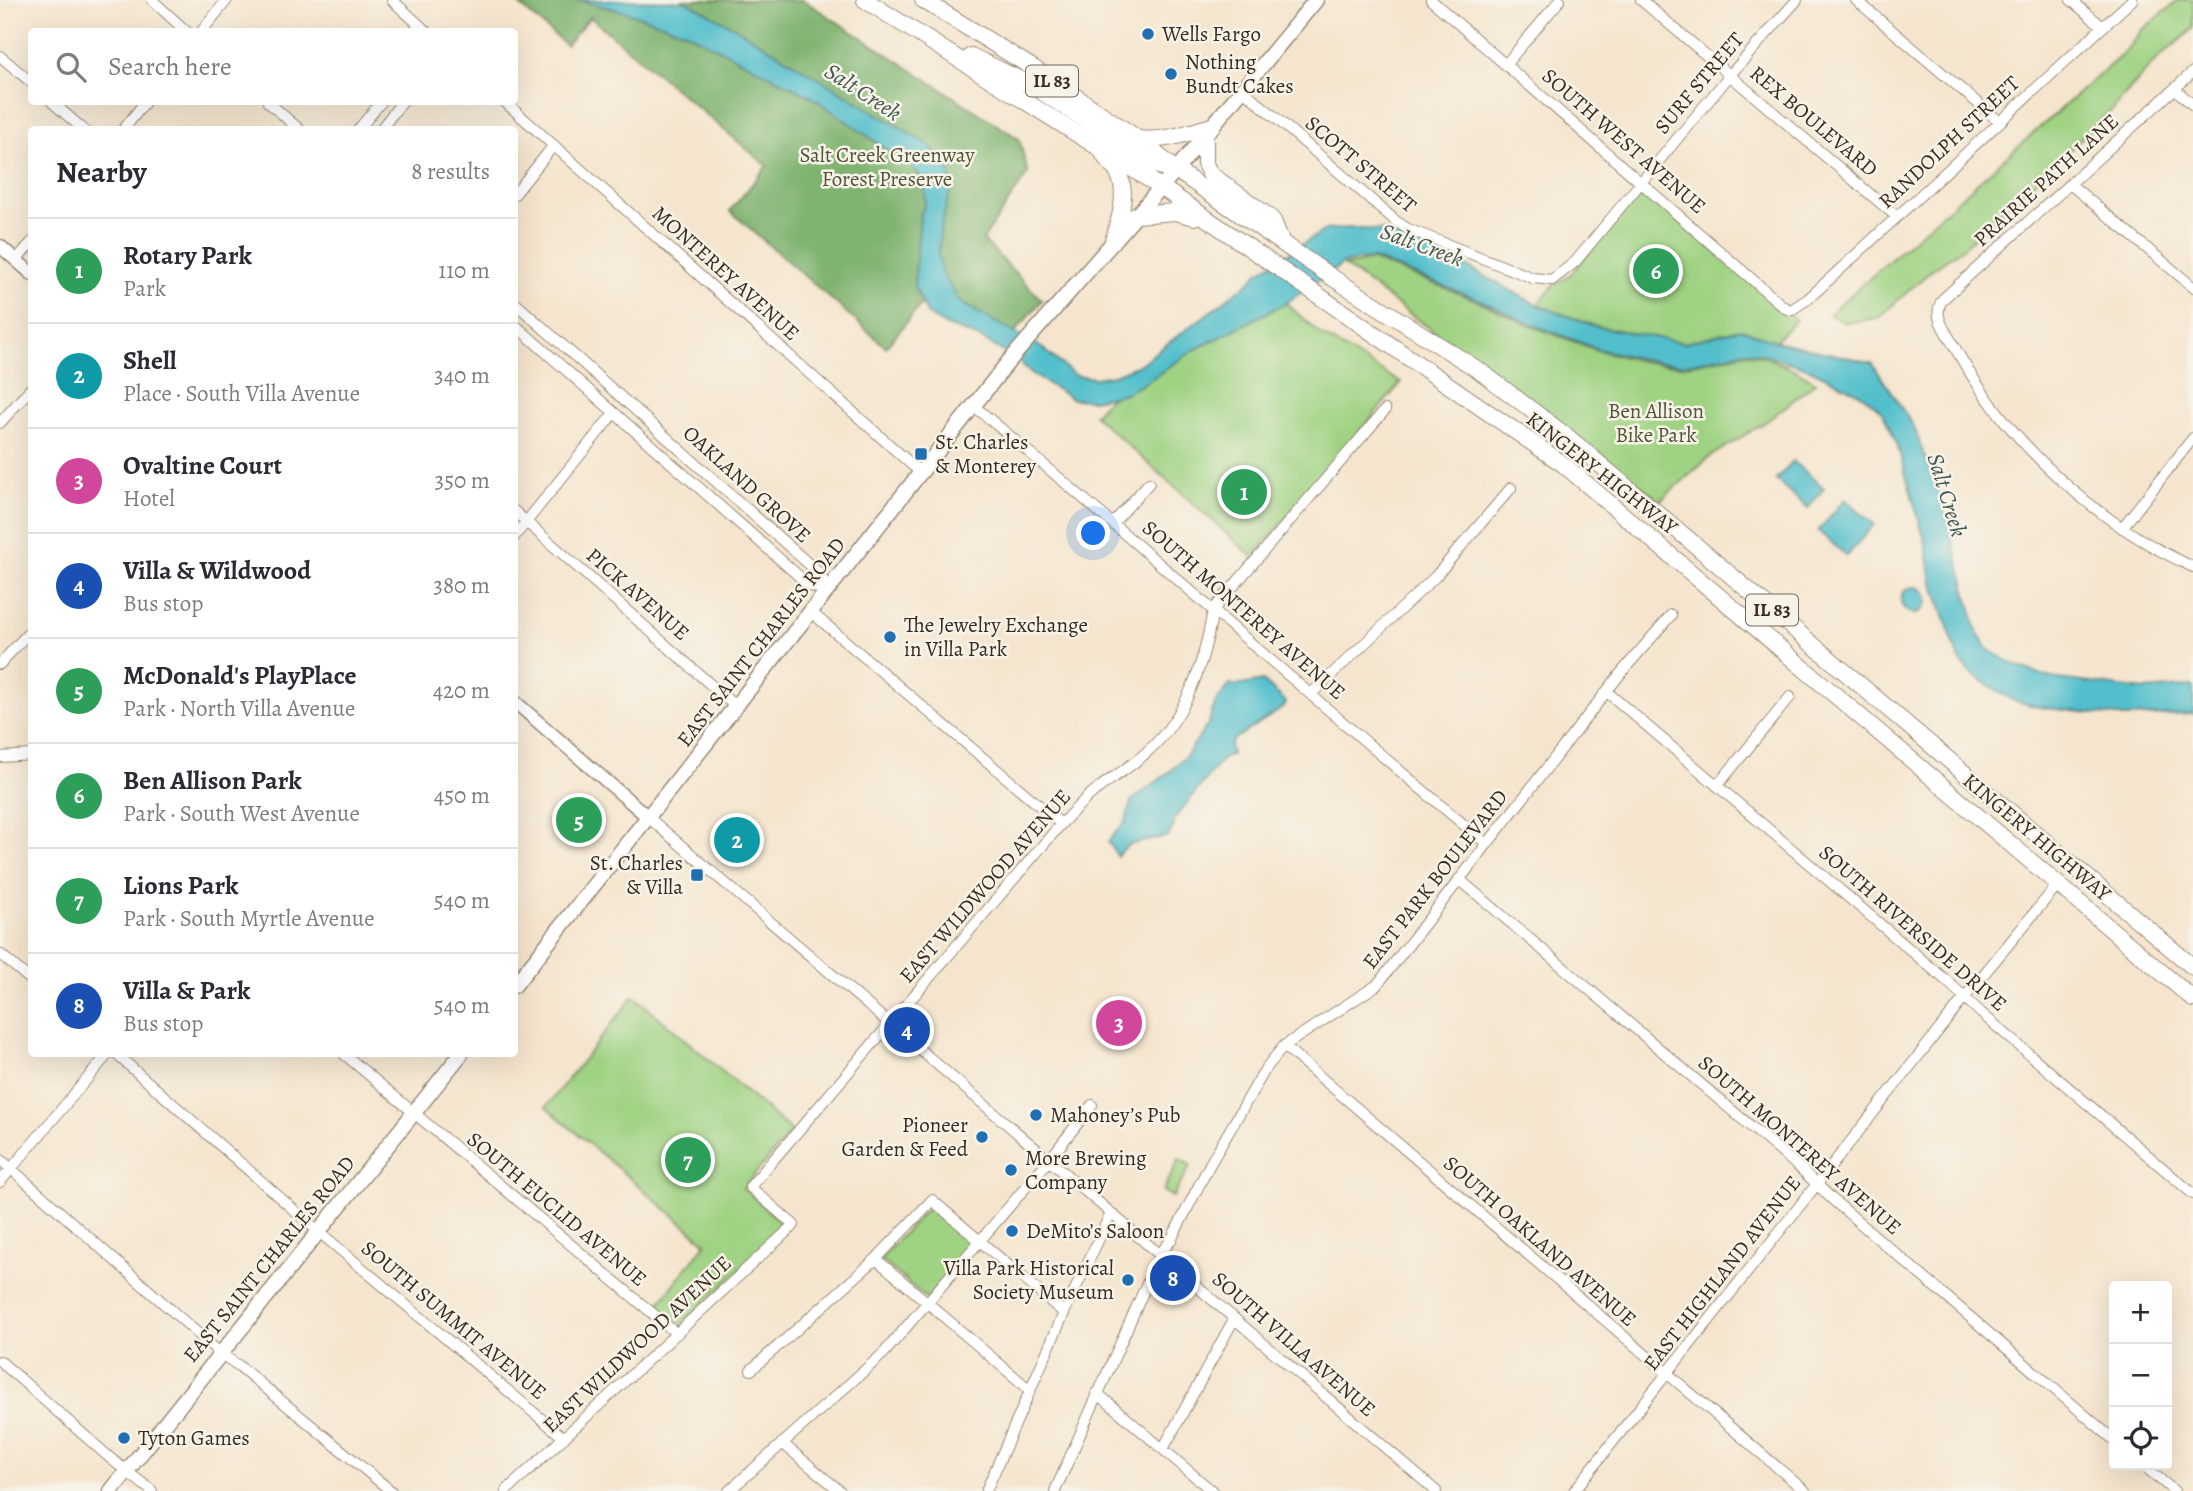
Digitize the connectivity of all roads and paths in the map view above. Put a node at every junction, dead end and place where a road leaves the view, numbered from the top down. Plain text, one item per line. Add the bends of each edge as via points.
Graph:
1 (152, 0) edge
2 (227, 0) edge
3 (392, 0) edge
4 (865, 0) edge
5 (923, 0) edge
6 (1316, 0) edge
7 (1431, 0) edge
8 (1560, 0) edge
9 (1642, 0) edge
10 (1797, 0) edge
11 (1856, 0) edge
12 (2071, 0) edge
13 (2132, 0) edge
14 (2103, 27) junction
15 (183, 28) edge
16 (204, 28) edge
17 (422, 28) edge
18 (937, 44) junction
19 (0, 56) edge
20 (1506, 64) junction
21 (2193, 72) edge
22 (1730, 75) junction
23 (28, 80) edge
24 (1242, 89) junction
25 (2175, 89) junction
26 (55, 105) edge
27 (143, 105) edge
28 (271, 105) edge
29 (379, 105) edge
30 (400, 105) edge
31 (508, 105) edge
32 (2193, 105) edge
33 (2000, 122) junction
34 (79, 126) edge
35 (126, 126) edge
36 (295, 126) edge
37 (361, 126) edge
38 (383, 126) edge
39 (1208, 130) junction
40 (1138, 139) junction
41 (554, 145) junction
42 (1096, 145) junction
43 (1176, 170) junction
44 (1642, 181) junction
45 (2070, 184) junction
46 (1161, 187) junction
47 (518, 190) edge
48 (1136, 215) junction
49 (1897, 217) junction
50 (1210, 222) junction
51 (1113, 241) junction
52 (0, 246) edge
53 (28, 246) edge
54 (1286, 246) junction
55 (16, 260) junction
56 (28, 270) edge
57 (1545, 281) joint
58 (2193, 287) edge
59 (518, 306) edge
60 (1790, 310) joint
61 (518, 328) edge
62 (28, 392) edge
63 (974, 406) junction
64 (1385, 410) dead end
65 (614, 413) junction
66 (0, 423) edge
67 (2193, 438) edge
68 (921, 473) junction
69 (1149, 483) dead end
70 (1511, 488) dead end
71 (518, 514) edge
72 (527, 522) junction
73 (1114, 522) junction
74 (2122, 528) junction
75 (518, 532) edge
76 (2193, 567) edge
77 (828, 591) junction
78 (1213, 610) junction
79 (811, 612) junction
80 (1671, 615) dead end
81 (28, 633) edge
82 (0, 664) edge
83 (1607, 692) junction
84 (1311, 694) junction
85 (1790, 697) dead end
86 (736, 707) junction
87 (518, 708) edge
88 (28, 755) edge
89 (0, 757) edge
90 (1717, 786) junction
91 (649, 818) junction
92 (1061, 824) junction
93 (1487, 844) junction
94 (1460, 879) junction
95 (2059, 883) junction
96 (0, 954) edge
97 (2193, 967) edge
98 (28, 978) edge
99 (518, 981) edge
100 (1965, 997) junction
101 (2193, 999) edge
102 (891, 1024) junction
103 (1284, 1046) junction
104 (105, 1057) edge
105 (119, 1057) edge
106 (348, 1057) edge
107 (459, 1057) edge
108 (1092, 1105) dead end
109 (413, 1113) junction
110 (0, 1159) edge
111 (1049, 1160) junction
112 (11, 1169) junction
113 (0, 1182) edge
114 (1817, 1185) junction
115 (2193, 1194) edge
116 (1111, 1213) junction
117 (318, 1231) junction
118 (979, 1241) junction
119 (1160, 1255) junction
120 (876, 1259) junction
121 (927, 1303) junction
122 (1064, 1313) junction
123 (1234, 1318) junction
124 (677, 1334) junction
125 (221, 1354) junction
126 (0, 1361) edge
127 (751, 1370) dead end
128 (1666, 1374) junction
129 (1030, 1390) junction
130 (1097, 1393) junction
131 (2109, 1436) edge
132 (564, 1438) junction
133 (782, 1443) junction
134 (1163, 1450) junction
135 (2149, 1470) edge
136 (127, 1471) junction
137 (111, 1491) edge
138 (152, 1491) edge
139 (391, 1491) edge
140 (506, 1491) edge
141 (729, 1491) edge
142 (840, 1491) edge
143 (986, 1491) edge
144 (1055, 1491) edge
145 (1212, 1491) edge
146 (1436, 1491) edge
147 (1574, 1491) edge
148 (1805, 1491) edge
149 (2174, 1491) edge

1 - 15 street
2 - 16 street
3 - 17 street
4 - 18 highway, KINGERY HIGHWAY / IL 83
5 - 40 highway, KINGERY HIGHWAY / IL 83
6 - 24 main road, EAST SAINT CHARLES ROAD
7 - 20 street, SOUTH WEST AVENUE
8 - 20 street
9 - 22 street, REX BOULEVARD
10 - 22 street, SURF STREET
11 - 33 street
12 - 14 street
13 - 14 street, RANDOLPH STREET
14 - 33 street, RANDOLPH STREET
18 - 42 highway, KINGERY HIGHWAY / IL 83
18 - 43 highway via 1033,86 1154,165
19 - 23 street
20 - 44 street, SOUTH WEST AVENUE
21 - 25 street, PRAIRIE PATH LANE
22 - 44 street, SURF STREET
22 - 49 street, REX BOULEVARD
24 - 39 main road, EAST SAINT CHARLES ROAD
24 - 57 street, SCOTT STREET via 1408,229
25 - 32 street
25 - 45 street, PRAIRIE PATH LANE
26 - 34 street
27 - 35 street
28 - 36 street
29 - 37 street
30 - 38 street
31 - 41 street, MONTEREY AVENUE
33 - 49 street, RANDOLPH STREET
39 - 40 highway
39 - 43 main road, EAST SAINT CHARLES ROAD
39 - 54 highway via 1205,164 1210,174 1273,220
40 - 43 highway, KINGERY HIGHWAY / IL 83
41 - 47 street
41 - 68 street, MONTEREY AVENUE
42 - 46 highway, KINGERY HIGHWAY / IL 83
42 - 51 highway via 1119,175 1122,187
43 - 46 main road, EAST SAINT CHARLES ROAD
43 - 54 highway, KINGERY HIGHWAY / IL 83
44 - 57 street, SURF STREET via 1568,270
44 - 60 street, SOUTH WEST AVENUE
45 - 58 street
45 - 74 street, PRAIRIE PATH LANE via 1938,306 1941,322 1981,390 2026,445
46 - 48 main road, EAST SAINT CHARLES ROAD
46 - 50 highway, KINGERY HIGHWAY / IL 83
48 - 50 highway via 1175,212
48 - 51 main road, EAST SAINT CHARLES ROAD
49 - 60 street, RANDOLPH STREET via 1808,299
50 - 95 highway, KINGERY HIGHWAY / IL 83 via 1563,464
51 - 63 main road, EAST SAINT CHARLES ROAD
52 - 55 street
53 - 55 street
54 - 97 highway, KINGERY HIGHWAY / IL 83 via 1480,371 1570,439
55 - 56 street
59 - 77 street, OAKLAND GROVE via 820,574
61 - 65 street, OAKLAND GROVE
62 - 66 street
63 - 68 main road, EAST SAINT CHARLES ROAD
63 - 73 street, SOUTH MONTEREY AVENUE
64 - 78 street, EAST WILDWOOD AVENUE
65 - 72 street
65 - 77 street, OAKLAND GROVE via 810,586
67 - 74 street
68 - 77 main road, EAST SAINT CHARLES ROAD
69 - 73 street
70 - 84 street via 1435,578
71 - 72 street, PICK AVENUE
72 - 75 street
72 - 86 street, PICK AVENUE
73 - 78 street, SOUTH MONTEREY AVENUE
74 - 76 street
77 - 79 main road, EAST SAINT CHARLES ROAD
78 - 84 street, SOUTH MONTEREY AVENUE
78 - 92 street, EAST WILDWOOD AVENUE via 1194,682 1168,730
79 - 86 main road, EAST SAINT CHARLES ROAD
79 - 92 street
80 - 83 street, EAST PARK BOULEVARD
81 - 82 street
83 - 90 street, SOUTH RIVERSIDE DRIVE
83 - 93 street, EAST PARK BOULEVARD
84 - 93 street, SOUTH MONTEREY AVENUE
85 - 90 street
86 - 91 main road, EAST SAINT CHARLES ROAD
87 - 91 street
88 - 89 street
90 - 100 street, SOUTH RIVERSIDE DRIVE
91 - 99 main road, EAST SAINT CHARLES ROAD
91 - 102 street, SOUTH VILLA AVENUE
92 - 102 street, EAST WILDWOOD AVENUE
93 - 94 street, EAST PARK BOULEVARD
94 - 103 street, EAST PARK BOULEVARD via 1377,985
94 - 114 street, SOUTH MONTEREY AVENUE
95 - 100 street, EAST HIGHLAND AVENUE
95 - 101 highway, KINGERY HIGHWAY / IL 83
96 - 98 street
100 - 114 street, EAST HIGHLAND AVENUE
100 - 115 street, SOUTH RIVERSIDE DRIVE
102 - 111 street, SOUTH VILLA AVENUE
102 - 124 street, EAST WILDWOOD AVENUE via 750,1187 794,1225
103 - 119 street, EAST PARK BOULEVARD via 1266,1068
103 - 128 street, SOUTH OAKLAND AVENUE
104 - 112 street
105 - 117 street, SOUTH SUMMIT AVENUE
106 - 109 street, SOUTH EUCLID AVENUE
107 - 109 main road, EAST SAINT CHARLES ROAD
108 - 111 street
109 - 117 main road, EAST SAINT CHARLES ROAD
109 - 124 street, SOUTH EUCLID AVENUE
110 - 112 street
111 - 116 street, SOUTH VILLA AVENUE
111 - 118 street
112 - 113 street
112 - 125 street
114 - 128 street, EAST HIGHLAND AVENUE
114 - 131 street, SOUTH MONTEREY AVENUE
116 - 119 street, SOUTH VILLA AVENUE
116 - 122 street
117 - 125 main road, EAST SAINT CHARLES ROAD
117 - 132 street, SOUTH SUMMIT AVENUE
118 - 120 street via 932,1200
118 - 121 street
118 - 122 street
119 - 123 street, SOUTH VILLA AVENUE
119 - 130 street, EAST PARK BOULEVARD
120 - 121 street
120 - 127 street
121 - 129 street
121 - 133 street via 884,1353
122 - 129 street
123 - 134 street
123 - 146 street, SOUTH VILLA AVENUE
124 - 132 street, EAST WILDWOOD AVENUE
125 - 136 main road, EAST SAINT CHARLES ROAD
125 - 139 street
126 - 136 street
128 - 147 street, EAST HIGHLAND AVENUE
128 - 148 street, SOUTH OAKLAND AVENUE
129 - 143 street
130 - 134 street
130 - 144 street, EAST PARK BOULEVARD
132 - 140 street, EAST WILDWOOD AVENUE
133 - 141 street
133 - 142 street
134 - 145 street
135 - 149 street
136 - 137 main road, EAST SAINT CHARLES ROAD
136 - 138 street

